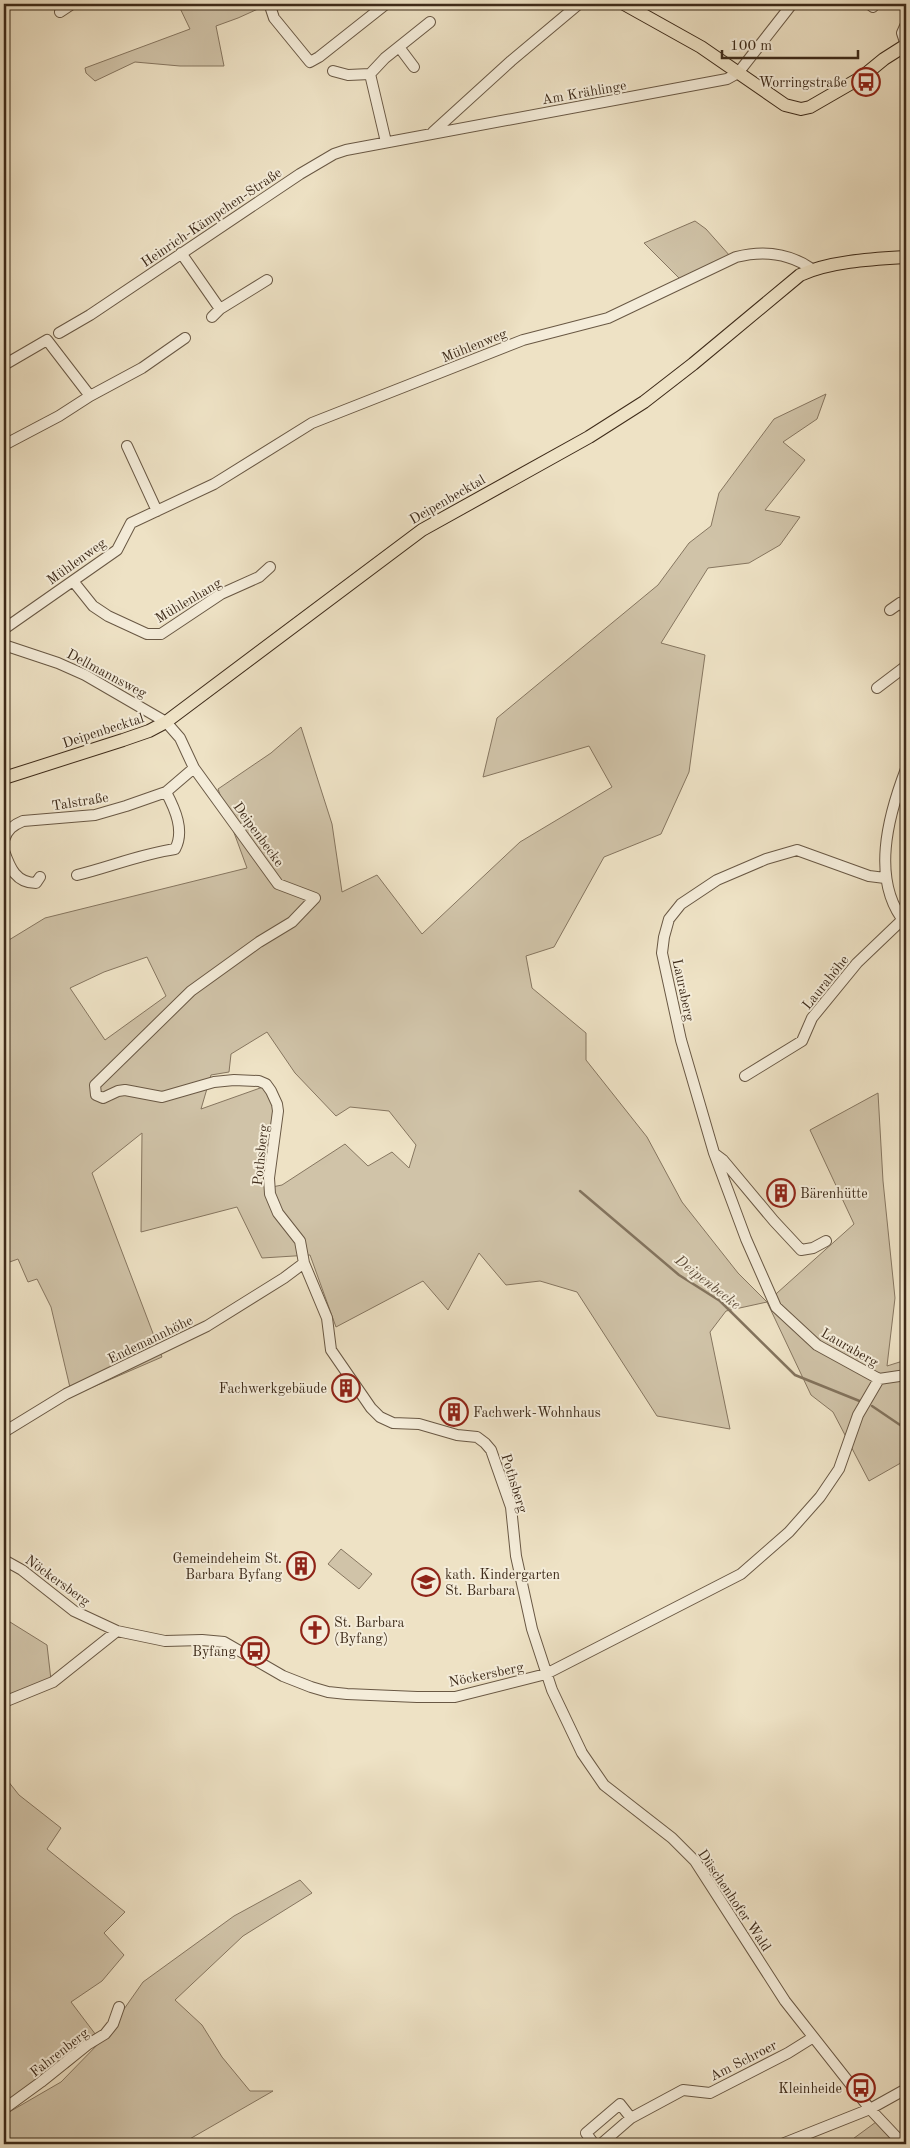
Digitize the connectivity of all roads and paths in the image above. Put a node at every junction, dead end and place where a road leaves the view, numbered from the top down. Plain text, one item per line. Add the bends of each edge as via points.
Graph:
1 (72, 4) edge
2 (386, 4) edge
3 (579, 4) edge
4 (624, 4) edge
5 (792, 4) edge
6 (271, 9) dead end
7 (60, 12) dead end
8 (430, 22) dead end
9 (906, 24) edge
10 (906, 45) edge
11 (398, 47) junction
12 (414, 67) dead end
13 (333, 71) dead end
14 (738, 73) junction
15 (370, 74) junction
16 (433, 133) junction
17 (386, 142) junction
18 (181, 252) junction
19 (906, 257) edge
20 (812, 269) junction
21 (267, 280) dead end
22 (59, 333) dead end
23 (184, 338) dead end
24 (4, 365) edge
25 (90, 396) junction
26 (4, 445) edge
27 (126, 446) dead end
28 (157, 511) junction
29 (270, 567) dead end
30 (73, 581) junction
31 (904, 604) edge
32 (890, 610) dead end
33 (4, 629) edge
34 (4, 645) edge
35 (906, 666) edge
36 (876, 688) dead end
37 (166, 722) junction
38 (194, 768) junction
39 (906, 769) edge
40 (4, 778) edge
41 (166, 792) junction
42 (4, 840) edge
43 (4, 851) edge
44 (77, 875) dead end
45 (40, 877) dead end
46 (886, 878) junction
47 (315, 898) joint
48 (904, 922) edge
49 (745, 1076) dead end
50 (714, 1154) junction
51 (826, 1241) dead end
52 (304, 1263) junction
53 (906, 1375) edge
54 (879, 1379) junction
55 (4, 1432) edge
56 (4, 1560) edge
57 (117, 1631) junction
58 (546, 1674) junction
59 (4, 1702) edge
60 (119, 2006) dead end
61 (812, 2038) junction
62 (906, 2089) edge
63 (870, 2109) junction
64 (4, 2110) edge
65 (630, 2118) junction
66 (594, 2144) edge
67 (601, 2144) edge
68 (782, 2144) edge
69 (903, 2144) edge

1 - 7 street
2 - 6 street via 310,62 274,18
3 - 16 street
4 - 14 main road via 679,34
5 - 14 street
8 - 11 street
9 - 10 street via 902,33
10 - 14 main road via 862,77 801,110 785,105
11 - 12 street
11 - 15 street
13 - 15 street via 348,75
14 - 16 street, Am Krählinge via 727,79
15 - 17 street
16 - 17 street, Heinrich-Kämpchen-Straße
17 - 18 street, Heinrich-Kämpchen-Straße via 346,150 322,160
18 - 21 street via 216,313
18 - 22 street, Heinrich-Kämpchen-Straße
19 - 20 main road, Deipenbecktal
20 - 28 street, Mühlenweg via 800,261 769,253 736,257 608,318 523,340 312,423 214,484
20 - 37 main road, Deipenbecktal via 800,274 644,402 589,437 422,530
23 - 25 street via 142,368
24 - 25 street via 47,340
25 - 26 street via 60,416
27 - 28 street
28 - 30 street, Mühlenweg via 131,523 117,550
29 - 30 street, Mühlenhang via 259,577 222,594 161,634 146,634 108,616 92,606
30 - 33 street, Mühlenweg
31 - 32 street
34 - 37 street, Dellmannsweg via 86,675
35 - 36 street
37 - 38 street via 180,738
37 - 40 main road, Deipenbecktal via 132,737
38 - 41 street, Talstraße
38 - 47 street, Deipenbecke via 278,884
39 - 46 street via 886,846
41 - 42 street, Talstraße via 95,815 23,821 7,831
41 - 44 street via 179,828 179,842 175,849
43 - 45 street via 7,862 19,879 36,882
46 - 48 street
46 - 50 street, Lauraberg via 869,876 797,850 766,858 710,884 680,904 669,919 662,954 665,970 680,1040
47 - 52 street, Pothsberg via 292,922 191,991 94,1088 96,1095 103,1098 126,1090 158,1097 221,1081 260,1081 266,1084 278,1111 269,1178 272,1203 300,1241
48 - 49 street, Laurahöhe via 857,964 812,1018 802,1041
50 - 51 street via 723,1160 802,1250
50 - 54 street, Lauraberg via 776,1307 817,1345
52 - 55 street, Endemannhöhe via 207,1326 66,1394
52 - 58 street, Pothsberg via 327,1318 331,1350 374,1413 393,1423 419,1424 446,1433 477,1437 491,1450 511,1507 532,1629
53 - 54 street
54 - 58 street, Nöckersberg via 858,1415 839,1468 820,1497 767,1553 741,1574
56 - 57 street, Nöckersberg via 22,1570 74,1611
57 - 58 street, Nöckersberg via 165,1641 224,1642 296,1682 347,1694 455,1697
57 - 59 street via 53,1682
58 - 61 street, Düschenhofer Wald via 582,1753 604,1785 696,1861
60 - 64 street, Fahrenberg via 105,2034
61 - 63 street, Düschenhofer Wald
61 - 65 street, Am Schroer via 710,2093 683,2090
62 - 63 street
63 - 68 street
63 - 69 street, Düschenhofer Wald
65 - 66 street via 620,2104 586,2133
65 - 67 street, Am Schroer

